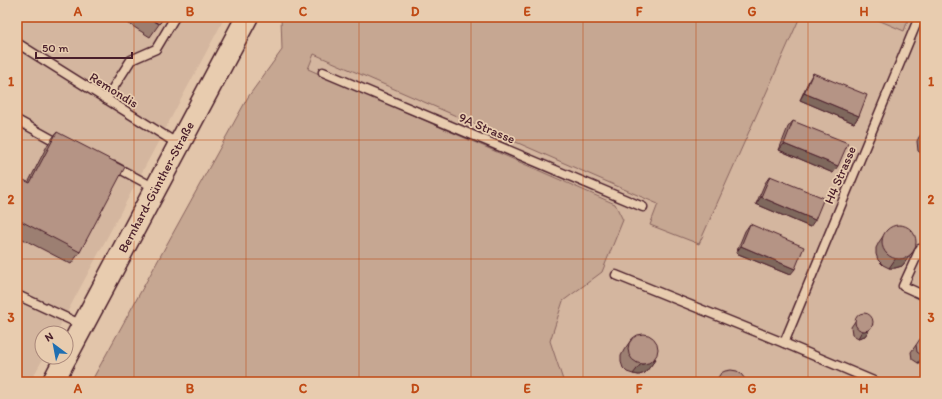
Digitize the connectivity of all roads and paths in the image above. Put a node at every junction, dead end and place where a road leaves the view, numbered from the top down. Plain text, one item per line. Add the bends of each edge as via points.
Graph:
1 (175, 17) edge
2 (247, 17) edge
3 (919, 17) edge
4 (17, 43) edge
5 (323, 72) dead end
6 (106, 99) junction
7 (17, 120) edge
8 (70, 141) edge
9 (179, 144) junction
10 (109, 163) edge
11 (156, 189) junction
12 (643, 207) dead end
13 (920, 249) dead end
14 (616, 275) dead end
15 (17, 295) edge
16 (925, 296) edge
17 (83, 326) junction
18 (74, 342) edge
19 (784, 343) junction
20 (62, 365) edge
21 (53, 382) edge
22 (876, 382) edge

1 - 6 lane via 156,48 131,60
2 - 9 street, Bernhard-Günther-Straße
3 - 19 lane, H4 Strasse
4 - 6 lane, Remondis
5 - 12 lane, 9A Strasse
6 - 9 lane, Remondis
7 - 8 lane via 55,141
9 - 11 street, Bernhard-Günther-Straße
10 - 11 lane
11 - 17 street, Bernhard-Günther-Straße
13 - 16 lane via 903,286
14 - 19 lane
15 - 17 lane
17 - 18 street, Bernhard-Günther-Straße
19 - 22 lane
20 - 21 street, Bernhard-Günther-Straße

